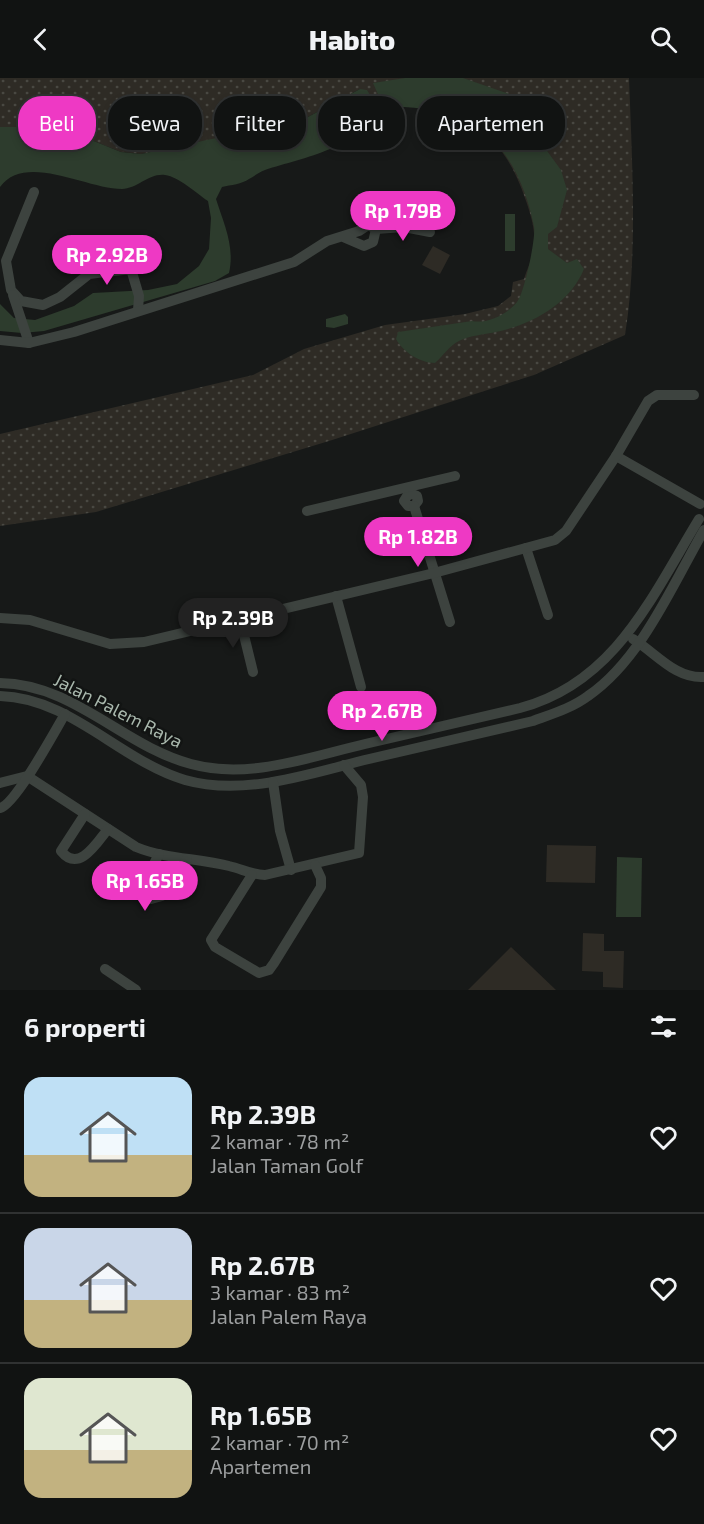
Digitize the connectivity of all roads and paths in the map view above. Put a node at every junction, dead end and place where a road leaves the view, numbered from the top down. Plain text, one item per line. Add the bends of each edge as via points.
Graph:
1 (34, 192) dead end
2 (430, 232) dead end
3 (11, 290) junction
4 (139, 308) junction
5 (28, 339) junction
6 (0, 340) edge
7 (694, 395) dead end
8 (616, 456) junction
9 (455, 476) dead end
10 (409, 490) junction
11 (702, 503) edge
12 (307, 511) dead end
13 (702, 521) edge
14 (704, 530) edge
15 (526, 548) junction
16 (434, 573) junction
17 (336, 596) junction
18 (548, 615) dead end
19 (0, 618) edge
20 (240, 619) junction
21 (450, 622) dead end
22 (628, 636) junction
23 (639, 643) junction
24 (253, 672) dead end
25 (704, 677) edge
26 (0, 683) edge
27 (361, 687) dead end
28 (0, 696) edge
29 (65, 714) junction
30 (344, 765) junction
31 (27, 776) junction
32 (270, 782) junction
33 (0, 783) edge
34 (0, 808) edge
35 (85, 814) junction
36 (108, 829) junction
37 (159, 854) junction
38 (187, 858) junction
39 (315, 865) junction
40 (291, 870) junction
41 (252, 875) junction
42 (105, 969) dead end
43 (136, 990) edge

1 - 3 street via 6,261
2 - 4 street via 404,227 376,229 368,225 327,242 294,262
3 - 4 street via 21,301 43,305 89,274 131,269
3 - 5 street
4 - 5 street
5 - 6 street
7 - 8 street via 664,394 652,398
8 - 11 street
8 - 15 street via 561,536
9 - 10 street
10 - 12 street
10 - 16 street via 417,496 414,506
11 - 13 street via 697,514
13 - 22 street, Jalan Palem Raya
14 - 23 street, Jalan Palem Raya
15 - 16 street
15 - 18 street
16 - 17 street
16 - 21 street
17 - 20 street
17 - 27 street
19 - 20 street via 30,620 110,644 144,642
20 - 24 street
22 - 23 street
22 - 26 street, Jalan Palem Raya via 590,673 544,702 243,770 209,768 172,758 55,694
23 - 25 street via 667,666
23 - 30 street, Jalan Palem Raya via 611,677 589,696 562,711
28 - 29 street, Jalan Palem Raya via 39,702
29 - 31 street
29 - 32 street, Jalan Palem Raya via 142,762 187,781 214,785
30 - 32 street, Jalan Palem Raya
30 - 39 street via 362,790 361,850 357,855
31 - 33 street
31 - 34 street via 8,804
31 - 35 street
32 - 40 street
35 - 36 street
35 - 36 street via 61,851 71,859 88,854
36 - 37 street via 136,847
37 - 38 street
37 - 38 street via 142,887 151,899 162,896
38 - 41 street via 230,866
39 - 40 street
39 - 41 street via 321,887 269,970 259,973 215,947 211,940
40 - 41 street
42 - 43 street

